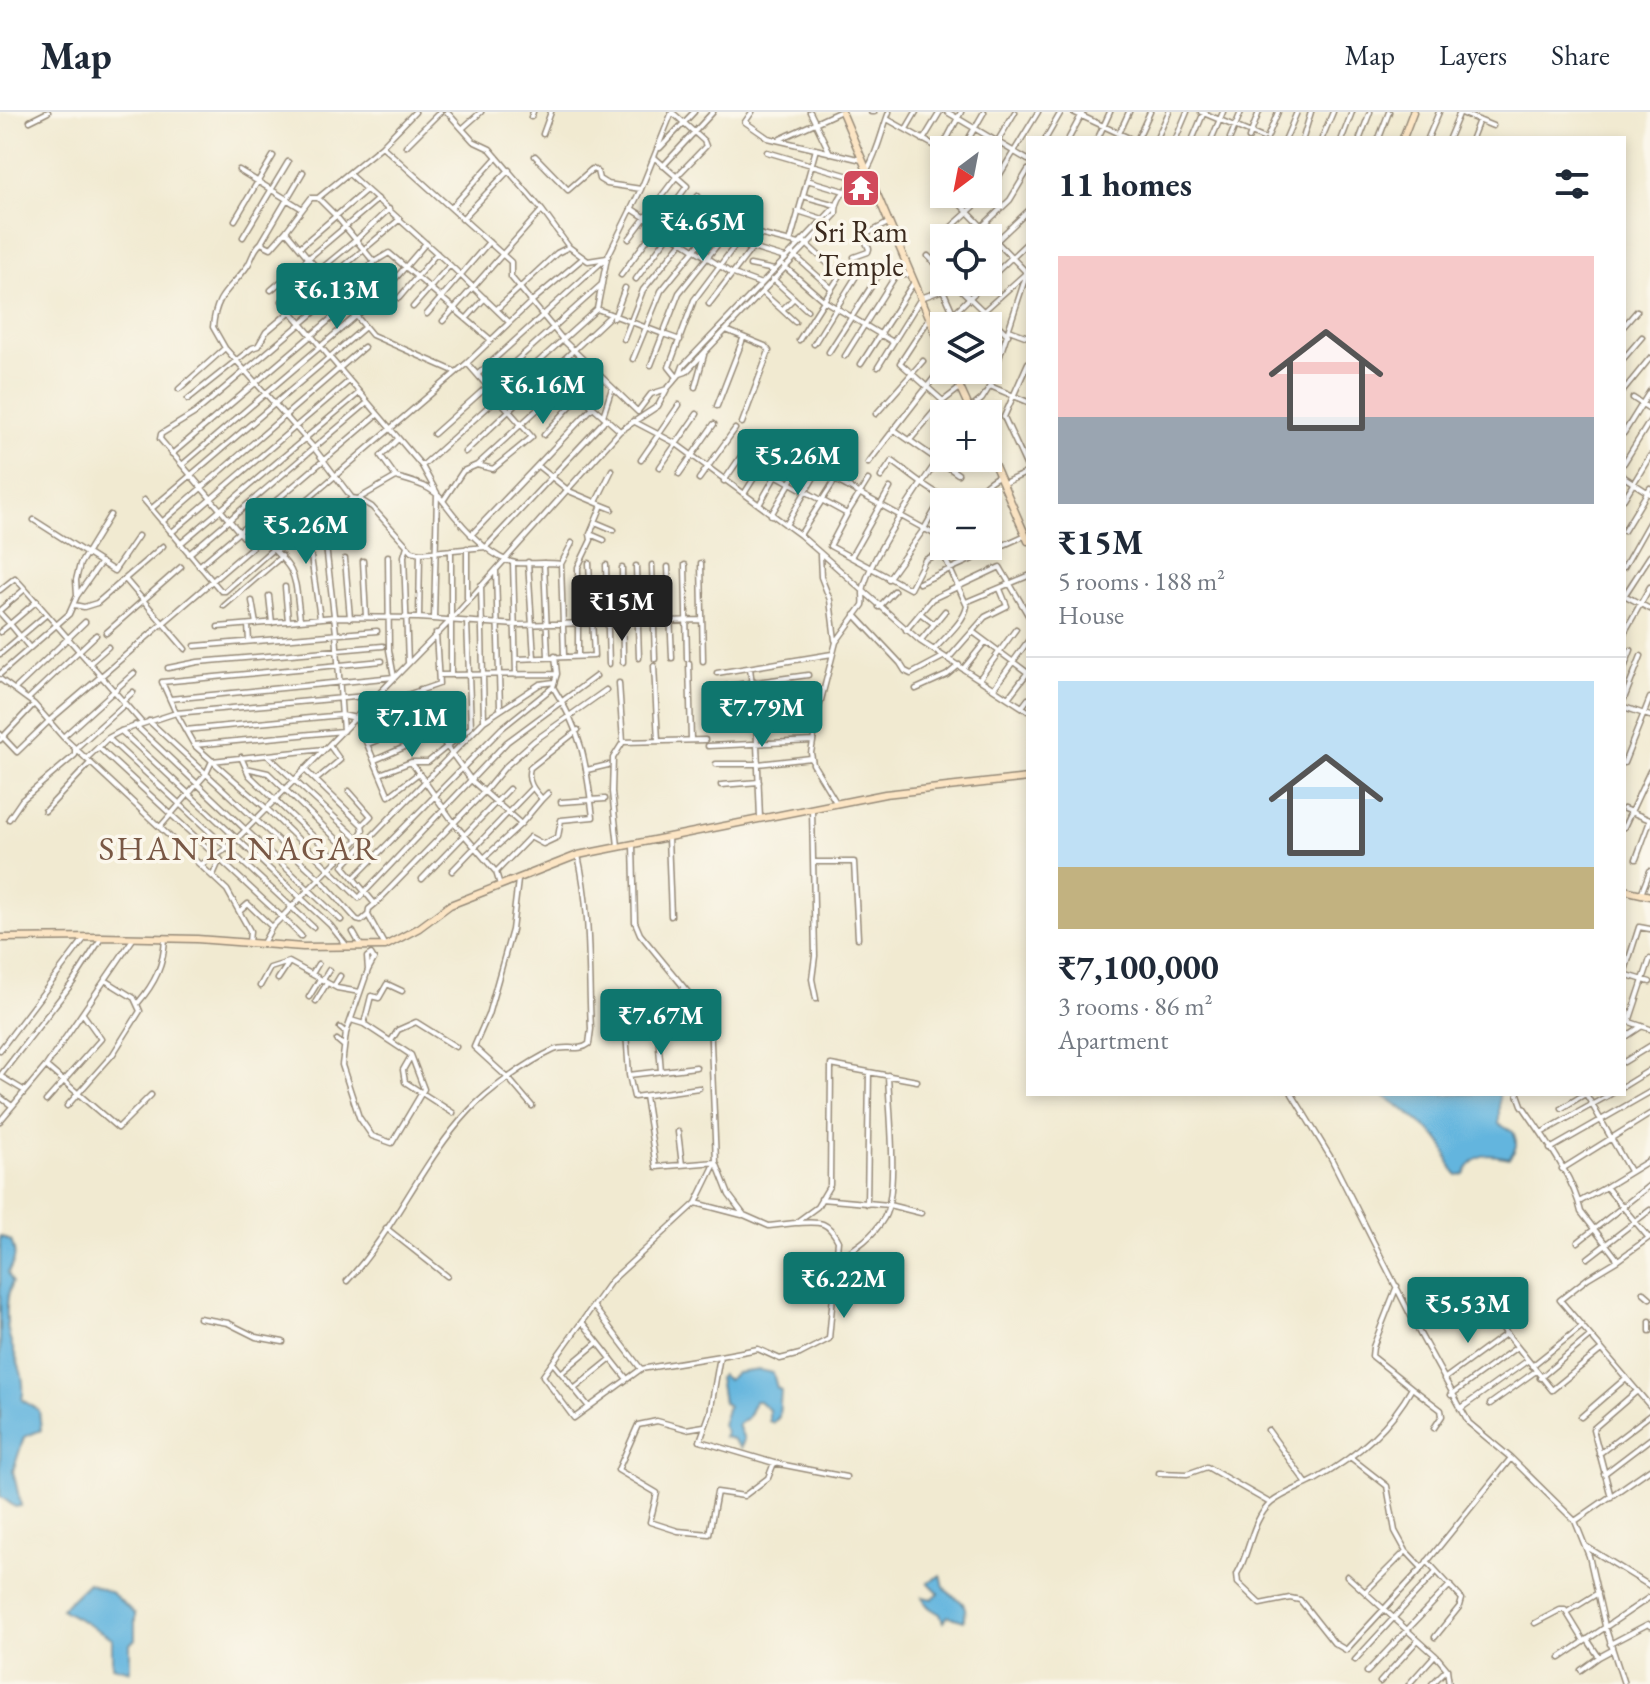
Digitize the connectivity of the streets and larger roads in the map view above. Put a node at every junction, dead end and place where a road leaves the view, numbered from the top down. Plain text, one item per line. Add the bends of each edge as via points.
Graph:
1 (48, 112) edge
2 (415, 112) edge
3 (440, 112) edge
4 (481, 112) edge
5 (551, 112) edge
6 (672, 112) edge
7 (694, 112) edge
8 (713, 112) edge
9 (752, 112) edge
10 (810, 112) edge
11 (841, 112) edge
12 (889, 112) edge
13 (916, 112) edge
14 (940, 112) edge
15 (947, 112) edge
16 (961, 112) edge
17 (984, 112) edge
18 (1015, 112) edge
19 (1038, 112) edge
20 (1061, 112) edge
21 (1073, 112) edge
22 (1110, 112) edge
23 (1129, 112) edge
24 (1150, 112) edge
25 (1169, 112) edge
26 (1187, 112) edge
27 (1203, 112) edge
28 (1223, 112) edge
29 (1241, 112) edge
30 (1259, 112) edge
31 (1278, 112) edge
32 (1297, 112) edge
33 (1311, 112) edge
34 (1333, 112) edge
35 (1352, 112) edge
36 (1370, 112) edge
37 (1389, 112) edge
38 (1413, 112) edge
39 (1439, 112) edge
40 (1459, 112) edge
41 (450, 113) edge
42 (1082, 114) edge
43 (958, 118) junction
44 (886, 119) junction
45 (1219, 120) junction
46 (1479, 120) junction
47 (30, 121) dead end
48 (815, 122) junction
49 (684, 124) junction
50 (1103, 126) junction
51 (1235, 126) junction
52 (1493, 126) dead end
53 (463, 128) junction
54 (974, 128) junction
55 (906, 129) junction
56 (693, 132) junction
57 (543, 134) dead end
58 (1250, 135) edge
59 (949, 136) edge
60 (970, 136) edge
61 (988, 136) edge
62 (1001, 136) edge
63 (1047, 136) edge
64 (1070, 136) edge
65 (1099, 136) edge
66 (1118, 136) edge
67 (1139, 136) edge
68 (1158, 136) edge
69 (1177, 136) edge
70 (1194, 136) edge
71 (1213, 136) edge
72 (1231, 136) edge
73 (1266, 136) edge
74 (1287, 136) edge
75 (1304, 136) edge
76 (1323, 136) edge
77 (1343, 136) edge
78 (1361, 136) edge
79 (1380, 136) edge
80 (1404, 136) edge
81 (1429, 136) edge
82 (1450, 136) edge
83 (1473, 136) edge
84 (778, 140) junction
85 (923, 140) junction
86 (930, 144) edge
87 (1002, 144) edge
88 (382, 146) junction
89 (406, 146) dead end
90 (816, 149) junction
91 (657, 152) junction
92 (767, 152) dead end
93 (1015, 152) junction
94 (830, 153) junction
95 (273, 156) dead end
96 (535, 156) dead end
97 (497, 157) junction
98 (654, 158) junction
99 (1026, 159) edge
100 (863, 160) junction
101 (288, 162) dead end
102 (811, 165) junction
103 (663, 166) junction
104 (239, 170) dead end
105 (509, 170) junction
106 (867, 170) junction
107 (303, 172) dead end
108 (1002, 172) edge
109 (1026, 173) edge
110 (349, 174) junction
111 (676, 177) junction
112 (856, 178) junction
113 (807, 180) junction
114 (258, 182) junction
115 (641, 189) junction
116 (272, 190) junction
117 (366, 190) junction
118 (844, 191) junction
119 (698, 196) dead end
120 (802, 196) junction
121 (318, 198) junction
122 (286, 199) junction
123 (378, 199) junction
124 (711, 206) dead end
125 (836, 206) junction
126 (301, 208) junction
127 (451, 208) junction
128 (964, 208) edge
129 (974, 208) edge
130 (389, 209) junction
131 (632, 209) junction
132 (542, 210) junction
133 (798, 211) junction
134 (969, 213) junction
135 (1026, 213) edge
136 (723, 215) dead end
137 (645, 216) junction
138 (337, 217) junction
139 (400, 219) junction
140 (462, 219) junction
141 (823, 219) junction
142 (235, 220) dead end
143 (889, 222) junction
144 (734, 224) dead end
145 (956, 224) edge
146 (980, 224) edge
147 (986, 224) edge
148 (658, 225) junction
149 (346, 229) junction
150 (286, 231) junction
151 (669, 233) junction
152 (1002, 235) edge
153 (243, 237) dead end
154 (629, 239) dead end
155 (356, 240) junction
156 (489, 242) junction
157 (682, 242) junction
158 (790, 242) junction
159 (261, 243) junction
160 (426, 243) junction
161 (802, 243) junction
162 (1026, 244) edge
163 (300, 247) junction
164 (569, 247) junction
165 (1002, 247) edge
166 (365, 251) junction
167 (695, 251) junction
168 (437, 253) junction
169 (793, 254) junction
170 (502, 255) junction
171 (854, 257) dead end
172 (1012, 257) junction
173 (310, 258) junction
174 (607, 258) junction
175 (707, 258) junction
176 (785, 258) junction
177 (582, 259) junction
178 (374, 262) junction
179 (450, 265) junction
180 (750, 265) dead end
181 (783, 265) junction
182 (406, 266) junction
183 (719, 266) junction
184 (1002, 267) edge
185 (319, 269) junction
186 (774, 270) junction
187 (860, 270) junction
188 (1026, 272) edge
189 (731, 273) junction
190 (880, 273) junction
191 (1026, 274) edge
192 (621, 275) dead end
193 (840, 275) junction
194 (896, 275) junction
195 (462, 276) junction
196 (1026, 276) edge
197 (380, 277) dead end
198 (418, 277) junction
199 (771, 277) junction
200 (914, 278) junction
201 (636, 279) dead end
202 (329, 282) junction
203 (602, 284) junction
204 (429, 287) junction
205 (473, 287) junction
206 (760, 287) junction
207 (521, 288) junction
208 (625, 288) dead end
209 (831, 288) junction
210 (271, 290) dead end
211 (338, 294) junction
212 (930, 295) edge
213 (399, 298) dead end
214 (442, 298) junction
215 (485, 298) junction
216 (794, 298) junction
217 (921, 298) junction
218 (969, 298) joint
219 (823, 300) junction
220 (532, 301) junction
221 (709, 304) dead end
222 (347, 305) junction
223 (413, 307) dead end
224 (837, 308) junction
225 (454, 309) junction
226 (497, 309) junction
227 (597, 309) junction
228 (782, 310) junction
229 (807, 310) dead end
230 (1637, 311) dead end
231 (291, 312) junction
232 (955, 312) edge
233 (983, 312) joint
234 (427, 314) dead end
235 (543, 314) junction
236 (356, 315) junction
237 (851, 315) junction
238 (612, 317) junction
239 (466, 319) junction
240 (929, 319) joint
241 (443, 321) dead end
242 (509, 322) junction
243 (795, 322) dead end
244 (301, 323) junction
245 (630, 323) junction
246 (865, 324) junction
247 (1626, 324) edge
248 (365, 327) junction
249 (552, 327) junction
250 (723, 328) junction
251 (647, 329) junction
252 (1002, 330) edge
253 (879, 333) junction
254 (1008, 333) junction
255 (663, 334) junction
256 (310, 335) junction
257 (1026, 337) edge
258 (1642, 337) dead end
259 (624, 339) dead end
260 (743, 339) junction
261 (491, 340) junction
262 (680, 340) junction
263 (799, 340) dead end
264 (564, 341) junction
265 (707, 341) junction
266 (893, 342) junction
267 (814, 344) dead end
268 (320, 346) junction
269 (364, 347) dead end
270 (225, 348) junction
271 (574, 352) junction
272 (705, 352) junction
273 (829, 352) dead end
274 (845, 356) dead end
275 (1626, 356) edge
276 (329, 357) junction
277 (1650, 358) edge
278 (633, 359) dead end
279 (236, 360) junction
280 (923, 361) dead end
281 (467, 363) junction
282 (587, 364) junction
283 (861, 364) dead end
284 (651, 365) dead end
285 (878, 367) dead end
286 (1026, 368) edge
287 (339, 369) junction
288 (245, 371) junction
289 (456, 372) junction
290 (913, 373) junction
291 (478, 375) junction
292 (599, 375) junction
293 (678, 376) junction
294 (349, 381) junction
295 (930, 381) edge
296 (255, 382) junction
297 (567, 384) junction
298 (958, 384) edge
299 (488, 386) junction
300 (926, 386) junction
301 (990, 386) junction
302 (695, 387) dead end
303 (612, 388) junction
304 (960, 388) junction
305 (1626, 388) edge
306 (179, 389) dead end
307 (667, 389) junction
308 (1650, 391) edge
309 (359, 393) junction
310 (265, 394) junction
311 (580, 395) junction
312 (1015, 396) junction
313 (1633, 398) dead end
314 (188, 399) dead end
315 (499, 399) junction
316 (942, 400) edge
317 (944, 400) edge
318 (966, 400) edge
319 (981, 400) edge
320 (1026, 401) edge
321 (367, 402) junction
322 (275, 404) junction
323 (1642, 404) junction
324 (679, 405) dead end
325 (717, 406) dead end
326 (593, 407) junction
327 (1650, 409) edge
328 (510, 412) junction
329 (638, 412) junction
330 (697, 414) dead end
331 (876, 414) dead end
332 (285, 415) junction
333 (377, 415) junction
334 (930, 416) edge
335 (605, 418) junction
336 (633, 421) junction
337 (1650, 421) edge
338 (742, 423) dead end
339 (714, 424) dead end
340 (294, 426) junction
341 (522, 426) junction
342 (389, 429) junction
343 (735, 429) dead end
344 (893, 429) junction
345 (1626, 430) edge
346 (620, 431) junction
347 (434, 434) dead end
348 (658, 434) junction
349 (544, 435) dead end
350 (305, 438) junction
351 (398, 439) junction
352 (910, 440) junction
353 (675, 443) junction
354 (748, 446) dead end
355 (314, 448) junction
356 (772, 448) dead end
357 (465, 452) dead end
358 (789, 452) dead end
359 (172, 454) junction
360 (742, 454) junction
361 (930, 454) edge
362 (691, 455) junction
363 (1650, 456) edge
364 (324, 460) junction
365 (641, 460) dead end
366 (1626, 460) edge
367 (823, 462) dead end
368 (868, 463) dead end
369 (182, 465) junction
370 (477, 465) junction
371 (801, 465) dead end
372 (422, 466) junction
373 (538, 466) junction
374 (1026, 466) edge
375 (660, 467) dead end
376 (708, 467) junction
377 (761, 467) junction
378 (612, 470) dead end
379 (930, 471) edge
380 (1026, 471) edge
381 (955, 472) edge
382 (998, 472) edge
383 (679, 474) dead end
384 (958, 474) dead end
385 (336, 475) junction
386 (775, 475) junction
387 (191, 476) junction
388 (396, 477) junction
389 (881, 477) dead end
390 (550, 478) junction
391 (1626, 478) edge
392 (699, 479) dead end
393 (868, 480) dead end
394 (1001, 480) junction
395 (724, 481) junction
396 (922, 482) junction
397 (1634, 483) junction
398 (790, 484) junction
399 (201, 488) junction
400 (890, 488) dead end
401 (930, 488) edge
402 (980, 488) edge
403 (569, 491) junction
404 (1649, 491) edge
405 (805, 492) junction
406 (437, 493) junction
407 (744, 494) junction
408 (859, 495) junction
409 (1626, 496) edge
410 (210, 498) junction
411 (309, 498) junction
412 (355, 498) junction
413 (144, 500) dead end
414 (443, 501) junction
415 (821, 501) junction
416 (346, 503) junction
417 (599, 504) junction
418 (758, 505) junction
419 (879, 506) junction
420 (151, 509) junction
421 (612, 509) dead end
422 (221, 510) junction
423 (319, 511) junction
424 (847, 514) junction
425 (110, 515) dead end
426 (771, 515) junction
427 (900, 517) junction
428 (930, 518) edge
429 (34, 520) dead end
430 (230, 521) junction
431 (1650, 521) edge
432 (162, 522) junction
433 (595, 522) junction
434 (306, 523) junction
435 (785, 525) junction
436 (1626, 528) edge
437 (924, 529) junction
438 (327, 530) junction
439 (614, 530) dead end
440 (240, 532) junction
441 (930, 532) edge
442 (171, 533) junction
443 (590, 534) junction
444 (471, 535) junction
445 (800, 535) junction
446 (138, 536) dead end
447 (1026, 536) edge
448 (262, 538) junction
449 (1026, 538) edge
450 (604, 540) dead end
451 (572, 543) dead end
452 (180, 544) junction
453 (1002, 545) edge
454 (163, 546) dead end
455 (407, 546) junction
456 (252, 547) junction
457 (486, 547) junction
458 (467, 548) junction
459 (274, 550) junction
460 (451, 550) junction
461 (434, 551) junction
462 (87, 553) junction
463 (420, 553) junction
464 (189, 554) junction
465 (820, 554) junction
466 (282, 556) junction
467 (388, 556) dead end
468 (1650, 556) edge
469 (851, 557) junction
470 (930, 558) edge
471 (345, 559) dead end
472 (506, 559) junction
473 (947, 560) edge
474 (969, 560) edge
475 (363, 561) dead end
476 (101, 562) junction
477 (528, 562) junction
478 (544, 562) junction
479 (513, 563) junction
480 (589, 563) dead end
481 (701, 563) dead end
482 (1626, 563) edge
483 (561, 564) junction
484 (606, 565) dead end
485 (652, 565) dead end
486 (685, 565) dead end
487 (199, 566) junction
488 (636, 566) dead end
489 (181, 567) dead end
490 (668, 567) dead end
491 (622, 568) dead end
492 (871, 568) junction
493 (496, 569) junction
494 (951, 569) junction
495 (1026, 577) edge
496 (125, 579) junction
497 (888, 579) junction
498 (211, 581) junction
499 (919, 583) dead end
500 (481, 585) junction
501 (1009, 585) junction
502 (959, 586) junction
503 (285, 587) dead end
504 (1650, 587) edge
505 (25, 589) junction
506 (1000, 589) junction
507 (0, 590) edge
508 (894, 591) dead end
509 (863, 592) junction
510 (1626, 592) edge
511 (77, 596) junction
512 (269, 596) dead end
513 (1626, 596) edge
514 (143, 600) junction
515 (467, 600) junction
516 (37, 601) junction
517 (252, 601) dead end
518 (966, 602) junction
519 (1641, 604) junction
520 (74, 605) junction
521 (224, 606) dead end
522 (879, 607) junction
523 (1650, 609) edge
524 (945, 611) dead end
525 (0, 612) edge
526 (1026, 612) edge
527 (920, 613) junction
528 (47, 614) junction
529 (855, 615) junction
530 (334, 617) junction
531 (366, 617) junction
532 (320, 618) junction
533 (350, 618) junction
534 (388, 618) junction
535 (406, 618) junction
536 (419, 618) junction
537 (300, 619) junction
538 (434, 619) junction
539 (451, 620) junction
540 (702, 620) junction
541 (288, 621) junction
542 (623, 621) junction
543 (638, 621) junction
544 (654, 621) junction
545 (670, 621) junction
546 (686, 621) junction
547 (85, 622) dead end
548 (164, 622) junction
549 (467, 622) junction
550 (592, 622) junction
551 (272, 623) junction
552 (484, 623) junction
553 (562, 623) junction
554 (607, 623) junction
555 (10, 624) junction
556 (256, 624) junction
557 (499, 624) junction
558 (532, 624) junction
559 (547, 624) junction
560 (576, 624) junction
561 (934, 624) junction
562 (57, 625) junction
563 (248, 625) junction
564 (516, 625) junction
565 (218, 627) dead end
566 (1016, 629) dead end
567 (906, 630) junction
568 (1626, 630) edge
569 (377, 631) dead end
570 (0, 632) edge
571 (973, 632) junction
572 (106, 633) dead end
573 (336, 633) junction
574 (436, 633) junction
575 (96, 635) dead end
576 (20, 636) junction
577 (67, 638) junction
578 (249, 641) junction
579 (920, 641) junction
580 (986, 641) junction
581 (836, 642) junction
582 (1026, 644) edge
583 (195, 646) dead end
584 (383, 646) dead end
585 (29, 647) junction
586 (108, 647) dead end
587 (185, 649) dead end
588 (337, 649) junction
589 (934, 650) junction
590 (1631, 650) dead end
591 (79, 651) junction
592 (999, 651) junction
593 (0, 654) edge
594 (832, 654) junction
595 (578, 655) junction
596 (555, 656) junction
597 (564, 656) junction
598 (1641, 656) dead end
599 (548, 657) junction
600 (813, 657) junction
601 (946, 657) junction
602 (534, 658) junction
603 (639, 658) dead end
604 (672, 658) dead end
605 (516, 659) junction
606 (382, 661) dead end
607 (703, 661) dead end
608 (1013, 661) junction
609 (623, 662) dead end
610 (90, 663) junction
611 (408, 663) junction
612 (1626, 663) edge
613 (609, 664) dead end
614 (339, 665) junction
615 (829, 666) junction
616 (962, 667) junction
617 (168, 668) dead end
618 (750, 668) junction
619 (1026, 671) edge
620 (134, 673) dead end
621 (717, 673) dead end
622 (468, 674) junction
623 (484, 674) junction
624 (557, 674) junction
625 (438, 675) junction
626 (451, 675) junction
627 (501, 675) junction
628 (516, 675) junction
629 (808, 675) dead end
630 (1026, 675) edge
631 (101, 676) junction
632 (596, 676) dead end
633 (394, 677) junction
634 (980, 678) junction
635 (1, 679) edge
636 (340, 683) junction
637 (619, 683) dead end
638 (554, 684) junction
639 (752, 684) junction
640 (712, 688) dead end
641 (994, 688) junction
642 (15, 689) junction
643 (420, 689) junction
644 (916, 689) dead end
645 (606, 690) dead end
646 (807, 690) dead end
647 (115, 692) junction
648 (133, 692) dead end
649 (1626, 694) edge
650 (377, 695) junction
651 (341, 698) junction
652 (1008, 698) junction
653 (1650, 698) edge
654 (28, 699) junction
655 (170, 699) junction
656 (754, 700) junction
657 (562, 701) junction
658 (1026, 702) edge
659 (124, 703) junction
660 (425, 703) junction
661 (34, 704) junction
662 (712, 707) dead end
663 (1022, 707) junction
664 (500, 708) junction
665 (819, 708) junction
666 (1626, 708) edge
667 (365, 709) junction
668 (1026, 710) edge
669 (176, 713) junction
670 (571, 714) junction
671 (1644, 714) junction
672 (342, 715) junction
673 (1650, 716) edge
674 (356, 718) junction
675 (431, 718) junction
676 (756, 719) junction
677 (50, 720) junction
678 (149, 721) junction
679 (484, 721) junction
680 (142, 723) junction
681 (135, 725) junction
682 (710, 725) dead end
683 (185, 730) junction
684 (362, 730) junction
685 (578, 730) junction
686 (121, 731) junction
687 (343, 731) junction
688 (437, 733) junction
689 (1, 737) edge
690 (63, 737) junction
691 (108, 738) junction
692 (691, 740) junction
693 (705, 740) dead end
694 (658, 741) junction
695 (813, 741) junction
696 (623, 742) junction
697 (368, 744) junction
698 (758, 744) junction
699 (194, 745) junction
700 (447, 745) junction
701 (708, 746) dead end
702 (98, 747) junction
703 (328, 747) junction
704 (75, 749) junction
705 (454, 754) junction
706 (267, 755) junction
707 (241, 757) junction
708 (811, 758) junction
709 (1626, 758) edge
710 (375, 760) junction
711 (88, 761) junction
712 (212, 761) junction
713 (411, 762) junction
714 (716, 764) dead end
715 (758, 764) junction
716 (608, 765) dead end
717 (463, 767) junction
718 (246, 768) junction
719 (304, 769) junction
720 (587, 770) junction
721 (1650, 771) edge
722 (419, 773) junction
723 (206, 774) junction
724 (380, 774) junction
725 (294, 778) junction
726 (1026, 778) edge
727 (316, 780) junction
728 (471, 780) junction
729 (425, 781) junction
730 (759, 782) junction
731 (198, 783) junction
732 (721, 785) dead end
733 (532, 788) junction
734 (285, 789) junction
735 (509, 789) dead end
736 (349, 791) dead end
737 (485, 791) junction
738 (189, 793) junction
739 (548, 793) dead end
740 (435, 795) junction
741 (276, 799) junction
742 (542, 799) junction
743 (605, 799) dead end
744 (591, 801) junction
745 (497, 802) junction
746 (561, 802) dead end
747 (181, 803) junction
748 (837, 805) junction
749 (444, 808) junction
750 (267, 809) junction
751 (812, 810) junction
752 (1626, 810) edge
753 (45, 811) dead end
754 (1631, 811) junction
755 (509, 813) junction
756 (171, 814) junction
757 (760, 818) junction
758 (9, 819) dead end
759 (257, 819) junction
760 (1650, 820) edge
761 (1626, 822) edge
762 (454, 823) junction
763 (521, 824) junction
764 (362, 825) junction
765 (160, 827) junction
766 (247, 829) junction
767 (465, 835) junction
768 (668, 837) junction
769 (238, 838) junction
770 (358, 839) junction
771 (633, 843) junction
772 (476, 846) junction
773 (618, 846) junction
774 (228, 848) junction
775 (348, 850) junction
776 (578, 855) junction
777 (218, 857) junction
778 (484, 858) junction
779 (1636, 859) dead end
780 (338, 860) junction
781 (813, 862) junction
782 (202, 864) junction
783 (343, 866) junction
784 (329, 870) junction
785 (452, 871) dead end
786 (1650, 871) edge
787 (496, 872) junction
788 (213, 875) junction
789 (354, 878) junction
790 (518, 878) junction
791 (320, 879) junction
792 (422, 879) dead end
793 (500, 886) junction
794 (310, 888) junction
795 (1626, 890) edge
796 (366, 892) junction
797 (1641, 894) junction
798 (1650, 896) edge
799 (301, 898) junction
800 (375, 904) junction
801 (292, 908) junction
802 (240, 911) junction
803 (256, 911) junction
804 (368, 915) junction
805 (671, 916) dead end
806 (282, 917) junction
807 (245, 920) junction
808 (341, 920) dead end
809 (272, 927) junction
810 (313, 927) dead end
811 (1650, 929) edge
812 (353, 932) dead end
813 (301, 936) dead end
814 (102, 937) junction
815 (0, 938) edge
816 (165, 938) junction
817 (858, 938) dead end
818 (84, 939) junction
819 (133, 939) junction
820 (249, 943) junction
821 (262, 945) junction
822 (346, 945) junction
823 (361, 946) junction
824 (385, 946) junction
825 (372, 951) junction
826 (1650, 959) edge
827 (289, 962) junction
828 (318, 964) dead end
829 (1626, 968) edge
830 (329, 970) dead end
831 (312, 974) junction
832 (1626, 975) edge
833 (340, 976) dead end
834 (278, 979) dead end
835 (105, 980) junction
836 (1643, 980) junction
837 (323, 981) junction
838 (1650, 982) edge
839 (260, 986) dead end
840 (334, 986) junction
841 (683, 987) junction
842 (402, 991) dead end
843 (360, 992) junction
844 (309, 997) dead end
845 (655, 999) junction
846 (816, 999) dead end
847 (316, 1001) dead end
848 (138, 1003) junction
849 (1626, 1004) edge
850 (1634, 1007) junction
851 (83, 1014) junction
852 (351, 1020) junction
853 (1627, 1021) edge
854 (364, 1024) junction
855 (1642, 1026) junction
856 (340, 1028) dead end
857 (1650, 1029) edge
858 (346, 1033) junction
859 (1626, 1037) edge
860 (337, 1040) dead end
861 (391, 1041) junction
862 (344, 1046) junction
863 (1650, 1046) edge
864 (456, 1047) dead end
865 (0, 1050) edge
866 (411, 1055) junction
867 (1626, 1061) edge
868 (46, 1066) junction
869 (696, 1067) dead end
870 (1650, 1070) edge
871 (661, 1071) junction
872 (869, 1072) junction
873 (629, 1075) junction
874 (888, 1075) junction
875 (0, 1076) edge
876 (509, 1079) junction
877 (63, 1081) junction
878 (917, 1081) dead end
879 (1626, 1085) edge
880 (699, 1088) dead end
881 (25, 1091) junction
882 (1650, 1092) edge
883 (421, 1093) junction
884 (77, 1094) junction
885 (151, 1095) dead end
886 (645, 1096) junction
887 (1293, 1096) edge
888 (1519, 1096) edge
889 (1583, 1096) edge
890 (1587, 1096) edge
891 (1608, 1096) edge
892 (0, 1097) edge
893 (46, 1101) dead end
894 (1592, 1105) junction
895 (12, 1106) junction
896 (67, 1106) dead end
897 (532, 1106) dead end
898 (1562, 1108) dead end
899 (453, 1113) dead end
900 (1650, 1114) edge
901 (0, 1121) edge
902 (1601, 1122) junction
903 (678, 1132) dead end
904 (1541, 1133) junction
905 (1610, 1138) junction
906 (1550, 1149) junction
907 (1650, 1160) edge
908 (716, 1162) junction
909 (682, 1165) junction
910 (1562, 1169) junction
911 (1630, 1171) junction
912 (1650, 1185) edge
913 (1606, 1187) junction
914 (821, 1199) junction
915 (1579, 1202) junction
916 (696, 1203) junction
917 (867, 1204) junction
918 (889, 1205) junction
919 (1623, 1207) junction
920 (1650, 1210) edge
921 (921, 1213) dead end
922 (744, 1215) junction
923 (1635, 1221) junction
924 (795, 1223) junction
925 (386, 1228) junction
926 (1594, 1230) junction
927 (1650, 1238) edge
928 (1578, 1242) dead end
929 (1606, 1244) junction
930 (1588, 1258) dead end
931 (838, 1259) junction
932 (1618, 1260) junction
933 (447, 1276) dead end
934 (347, 1281) dead end
935 (1397, 1286) junction
936 (1643, 1292) dead end
937 (1650, 1298) edge
938 (593, 1306) junction
939 (199, 1318) dead end
940 (1650, 1321) edge
941 (582, 1322) junction
942 (1499, 1324) dead end
943 (1581, 1327) junction
944 (1650, 1331) edge
945 (1507, 1333) junction
946 (1590, 1336) junction
947 (283, 1342) dead end
948 (598, 1342) junction
949 (1517, 1347) junction
950 (1602, 1350) junction
951 (720, 1356) junction
952 (611, 1359) junction
953 (1527, 1361) junction
954 (553, 1363) junction
955 (641, 1369) junction
956 (1534, 1369) junction
957 (561, 1373) junction
958 (1540, 1378) junction
959 (1626, 1378) junction
960 (627, 1379) junction
961 (1444, 1379) junction
962 (1412, 1388) junction
963 (574, 1389) junction
964 (1637, 1391) junction
965 (1451, 1395) junction
966 (1490, 1404) dead end
967 (1650, 1406) edge
968 (589, 1407) junction
969 (1460, 1409) junction
970 (1650, 1415) edge
971 (1581, 1417) dead end
972 (705, 1425) junction
973 (1434, 1428) dead end
974 (1268, 1430) dead end
975 (1650, 1439) edge
976 (1599, 1454) junction
977 (1350, 1457) junction
978 (1511, 1458) junction
979 (774, 1463) junction
980 (1650, 1469) edge
981 (1159, 1473) dead end
982 (1604, 1474) junction
983 (846, 1477) dead end
984 (1307, 1484) junction
985 (1611, 1497) junction
986 (1270, 1503) junction
987 (1575, 1521) junction
988 (1586, 1546) junction
989 (1406, 1551) junction
990 (1427, 1561) junction
991 (1422, 1568) junction
992 (1436, 1572) junction
993 (1347, 1576) dead end
994 (1450, 1585) junction
995 (1650, 1586) edge
996 (1365, 1592) junction
997 (1598, 1593) junction
998 (1650, 1597) edge
999 (1383, 1609) junction
1000 (1568, 1611) junction
1001 (1393, 1618) junction
1002 (1535, 1623) dead end
1003 (1605, 1626) junction
1004 (1650, 1626) edge
1005 (1405, 1630) junction
1006 (1435, 1637) dead end
1007 (1418, 1640) junction
1008 (1585, 1640) junction
1009 (1611, 1647) junction
1010 (1435, 1655) junction
1011 (1599, 1657) junction
1012 (1560, 1658) dead end
1013 (1355, 1660) dead end
1014 (1447, 1669) junction
1015 (1581, 1670) dead end
1016 (1367, 1672) dead end
1017 (1380, 1682) edge
1018 (1409, 1684) edge
1019 (1432, 1684) edge
1020 (1449, 1684) edge
1021 (1624, 1684) edge

1 - 47 street
2 - 88 street
3 - 89 street
4 - 53 street
5 - 57 street
6 - 49 street
6 - 91 street
7 - 49 street
8 - 56 street
9 - 84 street via 747,126
10 - 48 street
11 - 48 street
11 - 100 street
12 - 44 street
13 - 55 street
14 - 85 street
15 - 43 street
16 - 43 street
17 - 54 street
18 - 62 street
19 - 93 street
20 - 63 street
21 - 42 street
22 - 50 street
23 - 66 street
24 - 67 street
25 - 68 street
26 - 69 street
27 - 45 street
27 - 70 street
28 - 45 street
29 - 51 street
30 - 58 street
31 - 73 street
32 - 74 street
33 - 75 street
34 - 76 street
35 - 77 street
36 - 78 street
37 - 79 street
38 - 80 street
39 - 81 street
40 - 46 street
40 - 82 street
41 - 53 street
42 - 50 street
42 - 64 street
43 - 54 street
43 - 59 street
44 - 55 street
44 - 106 street
45 - 51 street
45 - 71 street
46 - 52 street
46 - 83 street
48 - 84 street
48 - 94 street
49 - 56 street
49 - 91 street
50 - 65 street
50 - 66 street
51 - 58 street
51 - 72 street
53 - 97 street
54 - 60 street
54 - 61 street
55 - 85 street
56 - 103 street
56 - 111 street via 706,146
84 - 90 street
85 - 86 street
87 - 93 street
88 - 110 street
88 - 127 street
90 - 94 street
90 - 102 street
91 - 98 street
92 - 102 street
93 - 99 street
93 - 108 street
94 - 100 street
95 - 114 street
96 - 115 street via 568,190 592,169 607,184
97 - 105 street
97 - 127 street
98 - 103 street
98 - 115 street
100 - 106 street
101 - 116 street
102 - 112 street
102 - 113 street
103 - 111 street
104 - 114 street
105 - 132 street
105 - 140 street
106 - 112 street
106 - 143 street
107 - 122 street
109 - 147 street
110 - 117 street
110 - 121 street
111 - 137 street
111 - 148 street via 687,186
112 - 118 street
113 - 118 street
113 - 120 street
114 - 116 street
114 - 142 street
115 - 131 street
116 - 122 street
116 - 153 street
117 - 123 street
117 - 138 street
118 - 125 street
119 - 151 street
120 - 125 street
120 - 133 street
121 - 126 street
121 - 138 street
122 - 126 street
122 - 159 street
123 - 130 street
123 - 149 street
124 - 157 street
125 - 141 street
125 - 161 street via 836,214
126 - 150 street
127 - 140 street
128 - 134 street
129 - 134 street
130 - 139 street
130 - 155 street
131 - 137 street
131 - 174 street
132 - 164 street
132 - 170 street
133 - 141 street
133 - 158 street
134 - 145 street
134 - 146 street
135 - 152 street
136 - 167 street
137 - 148 street
137 - 154 street
138 - 149 street
138 - 163 street
139 - 160 street
139 - 166 street
140 - 156 street
141 - 161 street
143 - 171 street via 863,236 868,252
143 - 200 street
144 - 175 street
148 - 151 street
148 - 192 street
149 - 155 street
149 - 173 street
150 - 159 street via 271,248
150 - 163 street
151 - 157 street
151 - 201 street
155 - 166 street
155 - 185 street
156 - 170 street
156 - 195 street
157 - 167 street
157 - 245 street via 643,290
158 - 161 street
158 - 183 street via 748,231
159 - 270 street via 217,307 213,327
160 - 168 street
160 - 182 street
161 - 169 street
161 - 193 street
162 - 172 street
163 - 173 street
164 - 177 street
164 - 207 street
165 - 172 street
166 - 178 street
166 - 202 street
167 - 175 street
167 - 251 street via 661,291
168 - 179 street
168 - 198 street
169 - 176 street
169 - 181 street
169 - 209 street
170 - 205 street
170 - 207 street via 511,262 511,277
172 - 184 street
172 - 188 street
173 - 185 street
173 - 210 street
174 - 177 street
174 - 203 street
174 - 235 street
175 - 183 street
175 - 255 street via 676,297
176 - 181 street
176 - 189 street via 752,248
177 - 220 street
178 - 182 street via 389,253
178 - 211 street
179 - 195 street
179 - 204 street
180 - 186 street
181 - 186 street
181 - 199 street
181 - 219 street
182 - 198 street
182 - 236 street
183 - 189 street
183 - 262 street via 694,300
185 - 202 street
185 - 231 street via 282,301
186 - 199 street
187 - 190 street
187 - 193 street via 846,266
187 - 224 street
189 - 206 street
189 - 221 street
190 - 194 street
190 - 237 street
191 - 233 street
193 - 209 street
194 - 200 street
194 - 246 street
195 - 205 street
195 - 214 street
196 - 254 street
197 - 222 street
198 - 204 street
198 - 213 street
199 - 206 street
199 - 216 street
200 - 217 street
200 - 253 street
202 - 211 street
202 - 231 street
203 - 227 street
203 - 249 street
204 - 214 street
204 - 223 street
205 - 215 street
205 - 225 street
206 - 228 street
206 - 250 street
207 - 220 street
207 - 226 street
208 - 238 street
209 - 219 street
211 - 222 street
211 - 244 street
212 - 217 street
214 - 225 street
214 - 234 street
215 - 226 street
215 - 239 street
216 - 228 street
216 - 229 street
217 - 240 street
217 - 266 street
218 - 232 street
218 - 233 street
219 - 224 street
219 - 263 street
220 - 235 street
220 - 242 street
222 - 236 street
222 - 256 street
224 - 237 street
224 - 267 street
225 - 239 street
225 - 241 street
226 - 242 street
227 - 238 street
227 - 264 street
228 - 243 street
230 - 247 street
231 - 244 street
231 - 279 street
235 - 249 street
235 - 291 street
236 - 248 street
236 - 268 street
237 - 246 street
237 - 273 street
238 - 245 street
238 - 271 street
239 - 261 street
240 - 290 street via 900,363
242 - 261 street
244 - 256 street
244 - 288 street
245 - 251 street
245 - 259 street
246 - 253 street
246 - 274 street
248 - 276 street
248 - 289 street via 372,335
249 - 264 street
249 - 299 street
250 - 260 street
250 - 265 street
250 - 272 street
251 - 255 street
251 - 278 street
252 - 254 street
253 - 266 street
253 - 283 street
254 - 257 street
254 - 301 street
255 - 262 street
255 - 284 street
256 - 268 street
256 - 296 street
258 - 275 street
260 - 325 street
260 - 338 street via 769,351
261 - 281 street
262 - 293 street via 669,367
264 - 271 street
264 - 315 street
265 - 272 street
265 - 293 street
266 - 285 street
268 - 276 street
268 - 310 street
269 - 287 street
270 - 279 street
270 - 306 street
271 - 282 street
271 - 328 street
272 - 293 street
272 - 302 street
276 - 287 street
276 - 322 street
277 - 305 street
279 - 288 street
279 - 314 street
280 - 290 street
281 - 289 street
281 - 291 street
282 - 292 street
282 - 297 street
286 - 312 street
287 - 294 street
287 - 332 street
288 - 296 street
288 - 359 street via 161,434
289 - 342 street
290 - 300 street
290 - 331 street
291 - 299 street
292 - 303 street
292 - 311 street
293 - 307 street
294 - 309 street
294 - 340 street
295 - 300 street
296 - 310 street
296 - 359 street
297 - 311 street
297 - 341 street
298 - 304 street
299 - 315 street
299 - 347 street
300 - 316 street
300 - 344 street
301 - 312 street
301 - 319 street
303 - 329 street
303 - 335 street
304 - 317 street
304 - 318 street
307 - 329 street via 651,394
307 - 336 street via 658,406
308 - 323 street
309 - 321 street
309 - 350 street
310 - 322 street
310 - 369 street
311 - 326 street
311 - 349 street
312 - 320 street
312 - 374 street via 1004,417
313 - 323 street
315 - 328 street
315 - 372 street
321 - 333 street
321 - 355 street
322 - 332 street
322 - 387 street
323 - 327 street
323 - 345 street
324 - 348 street
326 - 335 street
326 - 373 street
328 - 341 street
328 - 357 street
329 - 336 street
330 - 353 street
332 - 340 street
332 - 399 street
333 - 342 street
333 - 364 street
334 - 352 street
335 - 346 street
335 - 390 street
336 - 346 street
336 - 348 street
337 - 366 street
339 - 362 street
340 - 350 street
340 - 410 street
341 - 370 street
341 - 370 street via 532,437 493,469
342 - 351 street
342 - 385 street
343 - 376 street
344 - 352 street
344 - 368 street
346 - 403 street
348 - 353 street
348 - 365 street
350 - 355 street
350 - 422 street
351 - 372 street
351 - 388 street via 381,456
352 - 361 street
353 - 362 street
353 - 375 street
354 - 360 street
355 - 364 street
355 - 430 street
356 - 377 street
358 - 386 street
359 - 369 street
360 - 377 street
360 - 395 street
362 - 376 street
362 - 383 street
363 - 397 street
364 - 385 street
364 - 440 street
367 - 405 street
369 - 387 street
370 - 414 street via 463,471
371 - 398 street
372 - 406 street
373 - 390 street
373 - 444 street
376 - 392 street
376 - 395 street
377 - 386 street
377 - 407 street
378 - 417 street
379 - 396 street
380 - 394 street
381 - 384 street
382 - 394 street
385 - 411 street
385 - 412 street
386 - 398 street
386 - 418 street
387 - 399 street
387 - 420 street
388 - 406 street
388 - 412 street
389 - 396 street via 892,461
390 - 403 street
390 - 457 street
391 - 397 street
393 - 408 street
394 - 402 street
394 - 447 street
395 - 407 street
396 - 401 street
396 - 427 street
397 - 404 street
397 - 409 street
398 - 405 street
398 - 426 street
399 - 410 street
399 - 432 street
400 - 419 street
403 - 417 street
403 - 472 street
404 - 436 street
405 - 415 street
405 - 435 street
406 - 414 street
406 - 461 street
407 - 418 street
408 - 415 street via 835,480
408 - 419 street
408 - 424 street
410 - 422 street
410 - 442 street
411 - 423 street
411 - 448 street
412 - 416 street
412 - 455 street via 372,507
413 - 420 street
414 - 444 street
415 - 424 street
415 - 445 street
416 - 423 street
416 - 438 street
417 - 421 street
417 - 433 street
418 - 426 street
419 - 427 street
419 - 469 street
420 - 432 street
422 - 430 street
422 - 452 street
423 - 434 street
423 - 438 street
424 - 469 street via 830,546
425 - 462 street
426 - 435 street
427 - 437 street
427 - 492 street
428 - 437 street
429 - 462 street
430 - 440 street
430 - 464 street
431 - 482 street
432 - 442 street
433 - 439 street
433 - 443 street
434 - 459 street
434 - 532 street
435 - 445 street
437 - 441 street
437 - 497 street
438 - 530 street
440 - 456 street
440 - 487 street
442 - 452 street
443 - 450 street
443 - 560 street via 578,567
444 - 457 street
445 - 465 street
446 - 476 street via 114,571
448 - 456 street
448 - 459 street
449 - 453 street
451 - 483 street
452 - 464 street
454 - 496 street
455 - 463 street
455 - 535 street
456 - 498 street
457 - 458 street
457 - 472 street
458 - 460 street
458 - 515 street
459 - 466 street
459 - 498 street via 225,591
460 - 461 street
460 - 539 street
461 - 463 street
461 - 538 street
462 - 476 street
462 - 511 street via 77,571
463 - 536 street
464 - 487 street
465 - 509 street
465 - 581 street
466 - 521 street
466 - 537 street via 294,572
467 - 534 street
468 - 510 street
469 - 492 street
470 - 497 street via 910,589
471 - 533 street
472 - 479 street
472 - 493 street
473 - 494 street
474 - 494 street
475 - 531 street
476 - 511 street
477 - 478 street
477 - 479 street
477 - 558 street
478 - 483 street
478 - 559 street
479 - 564 street
480 - 550 street
481 - 540 street
483 - 553 street
484 - 554 street
485 - 544 street
486 - 546 street
487 - 498 street
488 - 543 street
489 - 514 street
490 - 545 street
491 - 542 street
492 - 497 street
492 - 509 street
493 - 500 street
493 - 557 street
494 - 499 street
494 - 502 street
495 - 501 street
496 - 514 street
496 - 520 street via 93,605
498 - 548 street
500 - 515 street
500 - 552 street
501 - 502 street via 1000,567
501 - 506 street
501 - 526 street
502 - 518 street
502 - 527 street via 932,599
503 - 541 street
504 - 519 street
505 - 507 street via 15,578
505 - 516 street
505 - 525 street
506 - 518 street
506 - 571 street via 1007,606 985,617
508 - 522 street
509 - 522 street
509 - 529 street via 863,605
511 - 520 street
512 - 551 street
513 - 519 street
514 - 548 street
514 - 572 street
515 - 539 street
516 - 528 street
516 - 555 street
517 - 556 street
518 - 589 street via 967,611
519 - 523 street
519 - 568 street
520 - 562 street
522 - 567 street
524 - 561 street
525 - 555 street
527 - 561 street
527 - 567 street
528 - 562 street
528 - 576 street
529 - 581 street
529 - 601 street via 911,674
530 - 532 street
530 - 533 street
530 - 573 street
531 - 533 street
531 - 534 street
532 - 537 street
534 - 535 street
534 - 633 street
535 - 536 street
535 - 611 street
536 - 538 street
537 - 541 street
538 - 539 street
539 - 549 street
539 - 574 street
539 - 626 street
540 - 546 street
540 - 607 street
541 - 551 street
542 - 543 street
542 - 554 street
542 - 609 street
543 - 544 street
543 - 603 street
544 - 545 street
544 - 694 street
545 - 546 street
545 - 604 street
546 - 692 street
547 - 577 street
548 - 587 street
548 - 631 street
549 - 552 street
549 - 622 street
550 - 554 street
550 - 560 street
550 - 595 street via 594,656
551 - 556 street
552 - 557 street
552 - 623 street
553 - 559 street
553 - 560 street
553 - 597 street
554 - 613 street
555 - 570 street
555 - 576 street
556 - 563 street
557 - 564 street
557 - 627 street
558 - 559 street
558 - 564 street
558 - 602 street
559 - 599 street
560 - 595 street
561 - 579 street
562 - 577 street
562 - 585 street
563 - 565 street
563 - 578 street
564 - 605 street
566 - 592 street
567 - 579 street
569 - 573 street
571 - 580 street
571 - 601 street
573 - 578 street
573 - 588 street
574 - 611 street
574 - 625 street
575 - 591 street
576 - 585 street
576 - 593 street
577 - 591 street
577 - 642 street
578 - 583 street
579 - 589 street
580 - 592 street
580 - 616 street
581 - 594 street
582 - 608 street
584 - 588 street
585 - 635 street
586 - 610 street
588 - 614 street
588 - 617 street
589 - 601 street
590 - 612 street
591 - 610 street
591 - 654 street
592 - 608 street
592 - 634 street
594 - 600 street
594 - 615 street
595 - 597 street
596 - 597 street
596 - 599 street
596 - 624 street
598 - 649 street
599 - 602 street
600 - 615 street
600 - 618 street
601 - 616 street
602 - 605 street
605 - 628 street
606 - 614 street
608 - 619 street
608 - 641 street
610 - 631 street
611 - 633 street
614 - 636 street
614 - 655 street via 162,682
615 - 665 street
616 - 634 street
616 - 644 street
618 - 621 street
618 - 639 street
620 - 647 street
622 - 623 street
622 - 626 street
622 - 700 street via 471,727
623 - 627 street
623 - 679 street
624 - 628 street
624 - 638 street
625 - 626 street
625 - 643 street via 439,684
627 - 628 street
627 - 664 street
629 - 639 street
630 - 652 street
631 - 647 street
631 - 677 street
632 - 657 street
633 - 636 street
633 - 650 street
634 - 641 street
635 - 642 street
636 - 651 street
636 - 655 street
637 - 696 street
638 - 657 street
638 - 664 street via 540,684
638 - 717 street
639 - 640 street
639 - 656 street
641 - 652 street
642 - 654 street
643 - 660 street
643 - 667 street
645 - 670 street
646 - 656 street
647 - 659 street
647 - 690 street
648 - 659 street
650 - 651 street
650 - 667 street
651 - 669 street
651 - 672 street
652 - 663 street
653 - 671 street
654 - 661 street
655 - 669 street
656 - 662 street
656 - 676 street
657 - 670 street
657 - 728 street via 507,742
658 - 663 street
659 - 680 street
659 - 704 street
660 - 675 street
660 - 684 street
661 - 677 street
661 - 689 street
663 - 668 street
664 - 679 street
665 - 676 street
665 - 695 street
666 - 671 street
667 - 674 street
669 - 678 street
669 - 683 street
670 - 685 street
670 - 737 street via 534,741
671 - 673 street
671 - 709 street
672 - 674 street
672 - 683 street
672 - 687 street
674 - 684 street
674 - 687 street
675 - 688 street
675 - 697 street
676 - 682 street
676 - 698 street
677 - 689 street via 17,752
677 - 690 street
678 - 680 street
678 - 723 street
679 - 705 street
680 - 681 street
681 - 686 street
681 - 731 street
683 - 699 street
684 - 697 street
685 - 720 street
685 - 733 street via 533,764 528,772
686 - 691 street
686 - 738 street
687 - 699 street
687 - 703 street
688 - 700 street
688 - 710 street
690 - 704 street
691 - 702 street
691 - 747 street
692 - 693 street
692 - 694 street
694 - 696 street
695 - 698 street
695 - 708 street
696 - 773 street via 613,758
697 - 710 street
698 - 701 street
698 - 715 street
699 - 712 street
700 - 705 street
700 - 713 street via 428,762
702 - 711 street
702 - 756 street
703 - 706 street
703 - 719 street
703 - 727 street via 340,760
704 - 711 street
704 - 758 street via 75,755 22,800
705 - 717 street
705 - 729 street
706 - 707 street
706 - 725 street
707 - 712 street
707 - 718 street
708 - 715 street
708 - 748 street
710 - 724 street
711 - 753 street
711 - 765 street
712 - 723 street
712 - 750 street
713 - 722 street
713 - 724 street
714 - 715 street
715 - 730 street
716 - 720 street
717 - 728 street
717 - 740 street
718 - 734 street via 268,773
718 - 741 street
719 - 725 street
719 - 727 street
720 - 744 street
721 - 754 street
722 - 724 street via 389,796
722 - 729 street
723 - 731 street
723 - 759 street
725 - 734 street
725 - 770 street
726 - 748 street via 885,794
727 - 764 street
728 - 737 street
728 - 749 street
729 - 740 street
729 - 783 street
730 - 732 street
730 - 757 street
731 - 738 street
731 - 766 street
733 - 742 street
733 - 755 street
734 - 741 street
734 - 775 street
735 - 745 street
736 - 764 street via 371,816
737 - 745 street
737 - 762 street
738 - 747 street
738 - 769 street
739 - 742 street
740 - 749 street
740 - 789 street
741 - 750 street
741 - 780 street
742 - 763 street
743 - 744 street
744 - 746 street
744 - 787 street via 593,817 561,820 558,837 543,844 530,837
745 - 755 street
745 - 767 street
747 - 756 street
747 - 774 street
748 - 751 street
749 - 762 street
749 - 796 street
750 - 759 street
750 - 784 street
751 - 757 street
751 - 781 street
752 - 754 street
754 - 760 street
754 - 761 street
755 - 763 street
755 - 772 street
756 - 765 street
756 - 777 street
757 - 768 street
759 - 766 street
759 - 791 street
760 - 779 street
762 - 767 street
762 - 800 street
763 - 778 street
764 - 770 street
765 - 782 street
766 - 769 street
766 - 794 street
767 - 772 street
767 - 792 street
768 - 771 street
768 - 805 street
769 - 774 street
769 - 799 street
770 - 775 street
771 - 773 street
771 - 841 street via 635,922
772 - 778 street
772 - 785 street
773 - 776 street
774 - 777 street
774 - 801 street
775 - 780 street
776 - 790 street
776 - 876 street via 587,921 589,1044 554,1050
777 - 782 street
777 - 788 street
777 - 806 street
778 - 787 street
780 - 783 street
780 - 784 street
781 - 817 street via 854,862
781 - 846 street
782 - 788 street
783 - 789 street
784 - 791 street
784 - 796 street via 359,898
786 - 797 street
787 - 793 street
788 - 802 street
789 - 796 street
790 - 793 street
790 - 876 street via 512,930 474,1047
791 - 794 street
791 - 804 street via 357,920
793 - 824 street via 450,905
794 - 799 street
794 - 808 street
795 - 797 street
796 - 800 street
797 - 798 street
799 - 801 street
799 - 822 street
800 - 804 street
801 - 806 street
801 - 810 street
802 - 803 street via 248,904
802 - 807 street
803 - 807 street
803 - 809 street
804 - 824 street
806 - 809 street
806 - 813 street
807 - 820 street
809 - 821 street
811 - 829 street via 1639,927
812 - 823 street
814 - 818 street
814 - 819 street
814 - 875 street
815 - 818 street
816 - 819 street
816 - 820 street
816 - 848 street via 162,966
818 - 865 street
819 - 835 street
820 - 821 street
821 - 822 street
822 - 823 street
823 - 825 street
824 - 825 street
825 - 843 street via 374,959
826 - 836 street
827 - 831 street
827 - 834 street
827 - 839 street via 270,968
828 - 831 street
830 - 837 street
831 - 837 street
832 - 836 street
833 - 840 street
835 - 848 street
835 - 851 street
836 - 838 street
836 - 850 street
837 - 840 street
837 - 844 street
837 - 847 street
840 - 843 street
841 - 845 street via 680,993
841 - 908 street via 710,1019
842 - 854 street via 387,984 379,998 371,996
843 - 852 street
845 - 871 street
845 - 873 street via 624,1002
848 - 884 street via 138,1016 124,1039
849 - 850 street
850 - 853 street
851 - 868 street
851 - 877 street via 101,1039
852 - 854 street
852 - 858 street
853 - 855 street
854 - 861 street
855 - 857 street
855 - 859 street
856 - 858 street
858 - 862 street
860 - 862 street
861 - 864 street via 398,1030 416,1022
861 - 866 street
862 - 883 street via 345,1075 359,1117 372,1136 392,1143
863 - 867 street
866 - 883 street
866 - 883 street via 403,1070 405,1082
868 - 877 street
868 - 881 street
869 - 871 street
870 - 879 street
871 - 873 street
872 - 874 street
872 - 914 street via 831,1065 830,1185
872 - 917 street
873 - 886 street via 634,1097
874 - 878 street
874 - 918 street
875 - 881 street
876 - 897 street
876 - 925 street via 476,1103 443,1141
877 - 884 street
877 - 893 street
880 - 886 street
881 - 895 street
882 - 902 street
883 - 899 street
884 - 885 street via 118,1128
884 - 896 street
886 - 909 street via 656,1167
887 - 935 street
888 - 904 street
889 - 898 street
890 - 894 street
891 - 894 street
892 - 895 street
894 - 902 street
894 - 904 street
895 - 901 street
900 - 905 street
902 - 905 street
902 - 906 street
903 - 909 street
904 - 906 street
905 - 910 street
905 - 911 street
906 - 910 street
907 - 911 street
908 - 909 street
908 - 916 street
908 - 922 street
910 - 915 street
911 - 913 street
912 - 919 street
913 - 915 street
913 - 919 street
914 - 917 street
914 - 924 street
915 - 926 street
916 - 922 street
916 - 938 street via 611,1281
917 - 918 street
918 - 921 street
918 - 931 street via 867,1241
919 - 923 street
919 - 926 street
920 - 923 street
922 - 924 street via 769,1226
923 - 927 street
923 - 929 street
924 - 931 street via 819,1222 832,1228
925 - 933 street
925 - 934 street
926 - 928 street
926 - 929 street
927 - 932 street
929 - 930 street
929 - 932 street
931 - 951 street via 829,1339 780,1359 758,1349
932 - 943 street via 1565,1294 1562,1302
935 - 961 street
935 - 962 street via 1372,1356
936 - 937 street
938 - 941 street
938 - 955 street
939 - 947 street
940 - 944 street
941 - 948 street
941 - 954 street
942 - 945 street
943 - 946 street
943 - 956 street
945 - 949 street
945 - 961 street
946 - 950 street
946 - 958 street
948 - 952 street
948 - 957 street
949 - 953 street
949 - 965 street
950 - 958 street via 1555,1390
950 - 959 street
951 - 955 street
951 - 972 street
952 - 960 street
952 - 963 street
953 - 956 street
953 - 969 street
954 - 957 street
954 - 968 street via 543,1376 574,1418
955 - 960 street
956 - 958 street
956 - 966 street
957 - 963 street
959 - 964 street
959 - 971 street
960 - 968 street
961 - 965 street
962 - 973 street via 1441,1410
962 - 977 street via 1381,1430
963 - 968 street
964 - 967 street
964 - 976 street via 1593,1429
965 - 969 street
969 - 978 street
970 - 976 street
972 - 979 street via 700,1441
972 - 979 street via 638,1425 618,1470 657,1493 650,1522 709,1534 717,1492 744,1496 768,1478
974 - 984 street
975 - 982 street
976 - 982 street
977 - 984 street
977 - 989 street via 1387,1486 1395,1531
978 - 987 street
978 - 990 street
979 - 983 street
980 - 985 street
981 - 986 street via 1187,1474 1207,1467
982 - 985 street
984 - 986 street
985 - 987 street
986 - 999 street via 1236,1578 1255,1601 1265,1605 1300,1600 1334,1643 1346,1650
987 - 988 street
988 - 995 street
988 - 997 street
989 - 991 street
989 - 996 street
990 - 991 street
990 - 992 street
991 - 999 street
992 - 994 street
992 - 1001 street
993 - 996 street
994 - 1005 street
994 - 1006 street via 1462,1602
996 - 999 street
997 - 1000 street
997 - 1003 street
998 - 1003 street
999 - 1001 street
1000 - 1002 street
1000 - 1008 street
1001 - 1005 street
1001 - 1013 street
1003 - 1008 street
1003 - 1009 street
1004 - 1009 street
1005 - 1007 street
1005 - 1016 street
1007 - 1010 street
1007 - 1017 street
1008 - 1011 street
1008 - 1012 street
1009 - 1011 street
1009 - 1021 street
1010 - 1014 street
1010 - 1018 street
1011 - 1015 street
1014 - 1019 street
1014 - 1020 street

